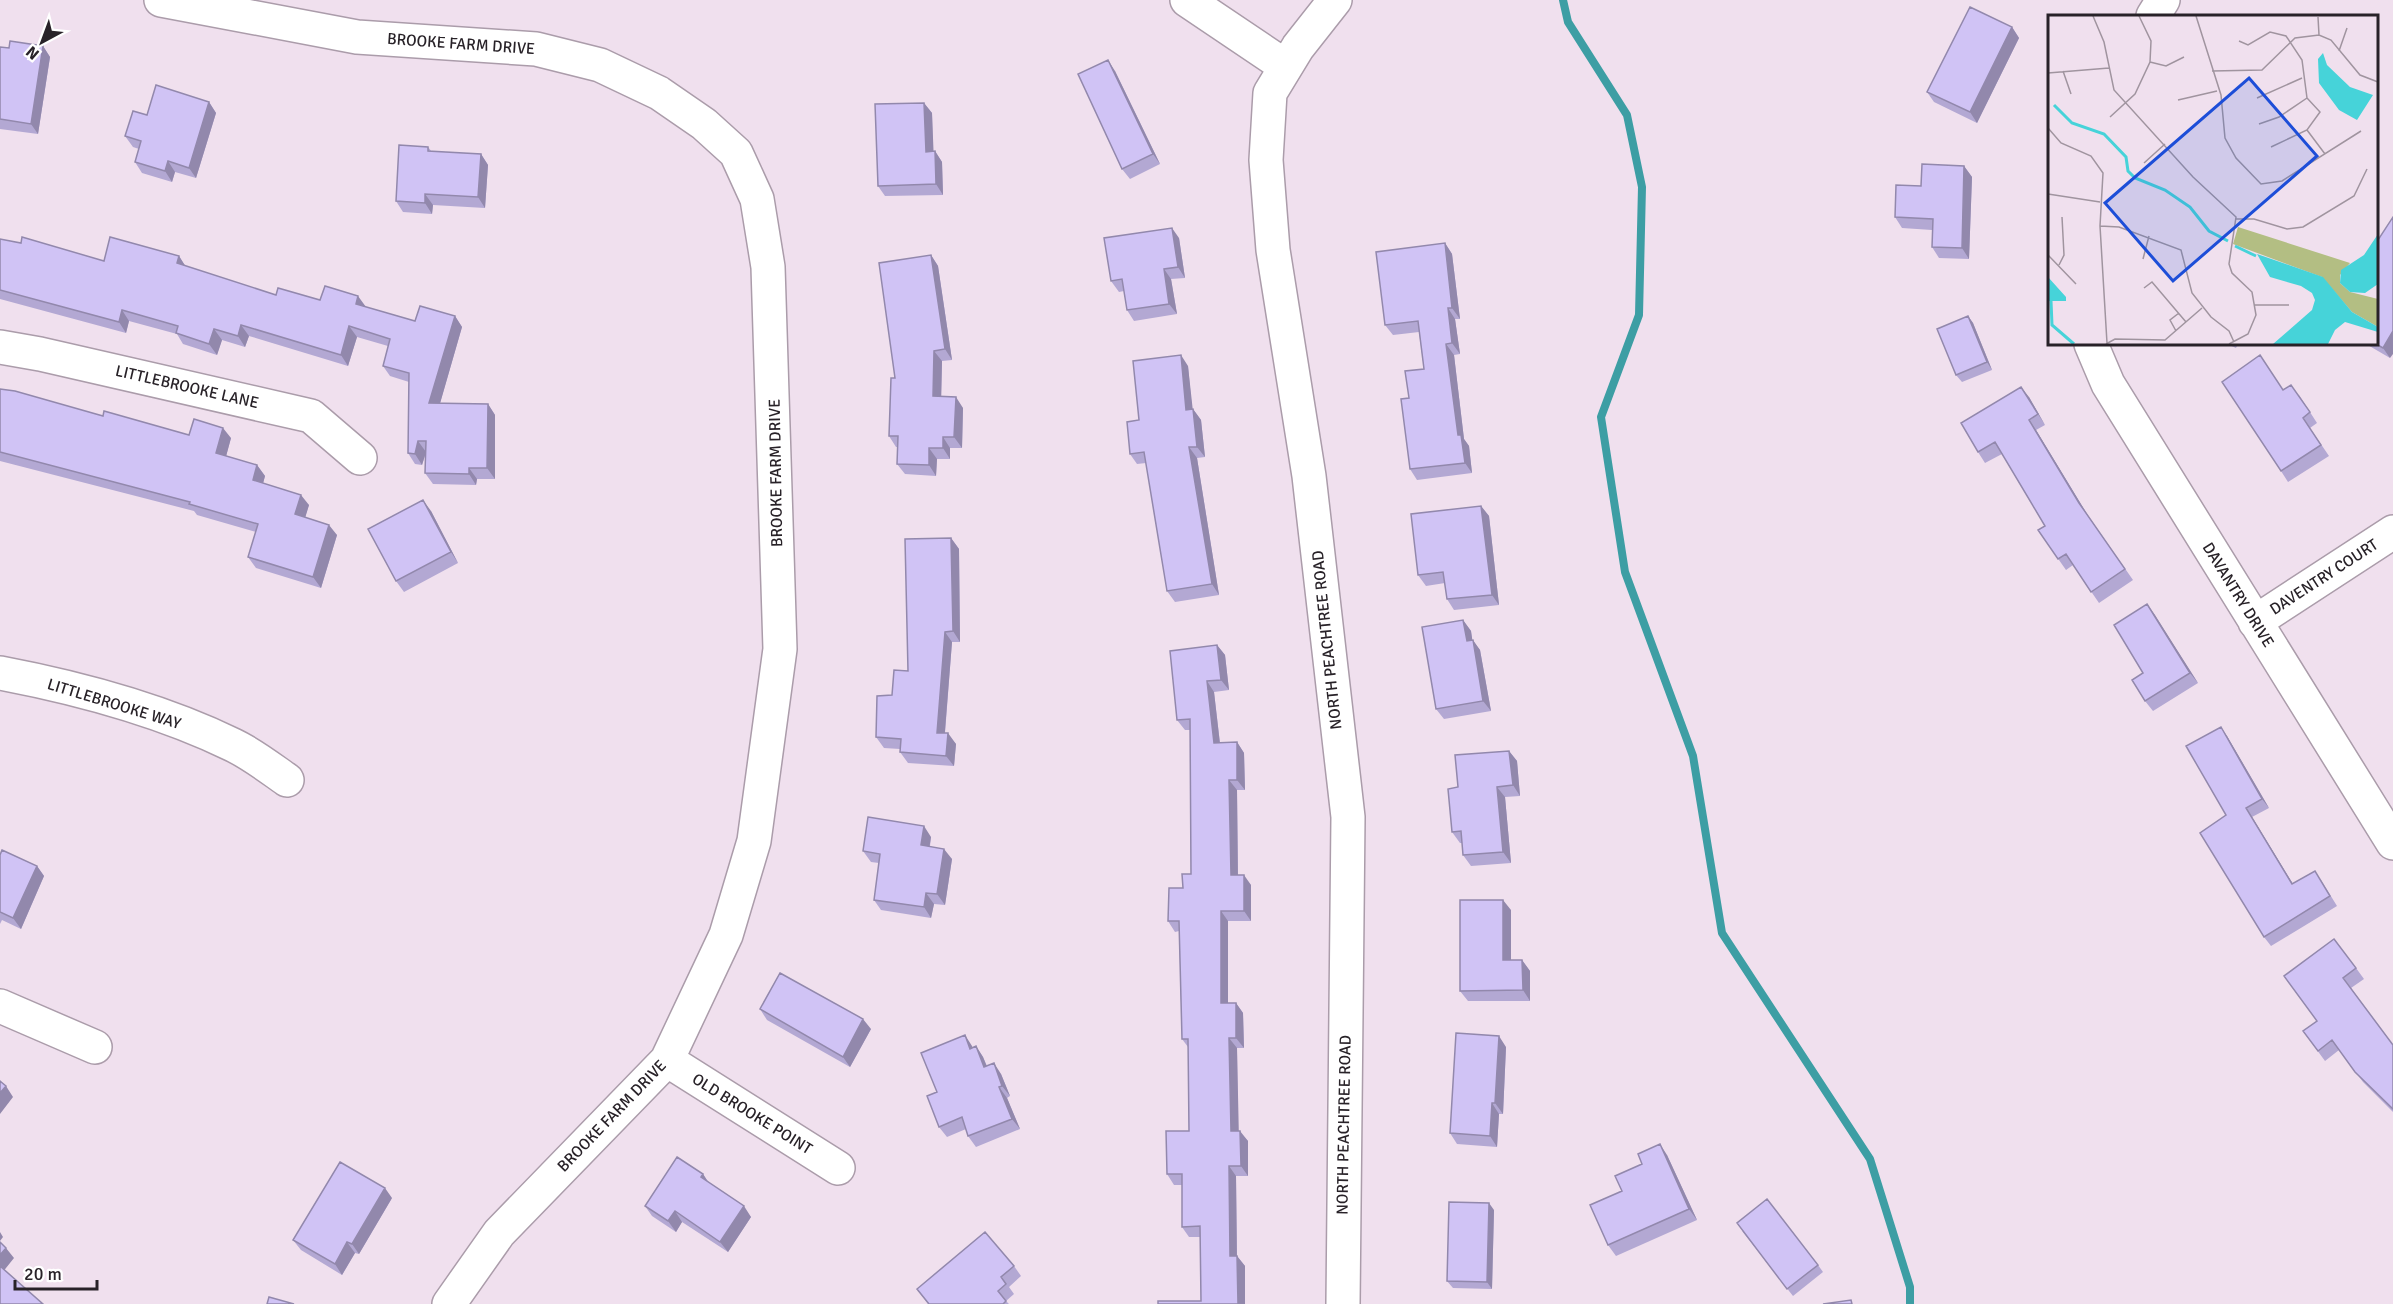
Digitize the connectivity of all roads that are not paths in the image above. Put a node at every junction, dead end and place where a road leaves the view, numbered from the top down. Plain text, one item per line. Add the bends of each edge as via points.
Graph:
1 (161, 0) edge
2 (1187, 0) edge
3 (1335, 0) edge
4 (2163, 0) edge
5 (2154, 15) edge
6 (1285, 66) junction
7 (2091, 345) edge
8 (0, 347) edge
9 (360, 458) dead end
10 (2393, 532) edge
11 (2255, 622) junction
12 (0, 673) edge
13 (287, 780) dead end
14 (2393, 843) edge
15 (0, 1006) edge
16 (95, 1047) dead end
17 (666, 1060) junction
18 (838, 1168) dead end
19 (449, 1304) edge
20 (1342, 1304) edge

1 - 17 street, BROOKE FARM DRIVE via 357,37 536,49 590,62 659,93 704,124 736,153 757,199 768,267 780,649 754,841 726,935
2 - 6 street
3 - 6 street, NORTH PEACHTREE ROAD
4 - 5 street
6 - 20 street, NORTH PEACHTREE ROAD via 1270,93 1267,149 1273,250 1309,476 1348,817
7 - 11 street, DAVANTRY DRIVE via 2108,384
8 - 9 street, LITTLEBROOKE LANE via 312,416
10 - 11 street, DAVENTRY COURT
11 - 14 street, DAVANTRY DRIVE
12 - 13 street, LITTLEBROOKE WAY via 158,714 235,746
15 - 16 street
17 - 18 street, OLD BROOKE POINT
17 - 19 street, BROOKE FARM DRIVE via 499,1233

